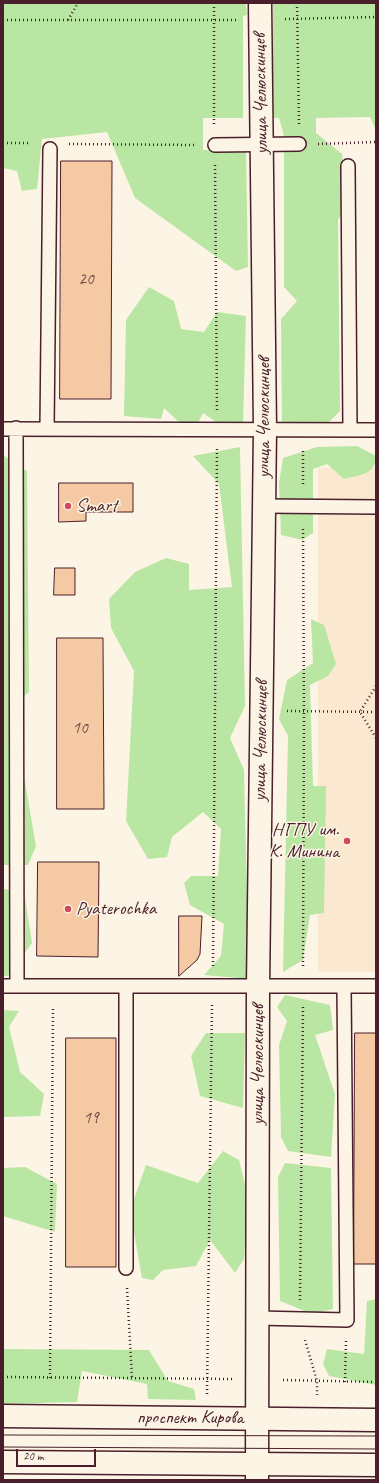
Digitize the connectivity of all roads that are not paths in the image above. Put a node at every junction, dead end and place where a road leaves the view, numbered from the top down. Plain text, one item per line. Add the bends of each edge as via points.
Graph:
1 (260, 3) edge
2 (299, 144) road end
3 (215, 145) road end
4 (262, 145) junction
5 (50, 149) dead end
6 (348, 166) dead end
7 (16, 428) junction
8 (47, 428) junction
9 (3, 429) edge
10 (265, 430) junction
11 (350, 430) junction
12 (376, 430) edge
13 (264, 506) junction
14 (376, 507) edge
15 (3, 986) edge
16 (17, 986) junction
17 (126, 986) junction
18 (376, 986) edge
19 (258, 987) junction
20 (344, 987) junction
21 (126, 1268) road end
22 (257, 1318) junction
23 (3, 1416) edge
24 (257, 1418) junction
25 (376, 1420) edge
26 (3, 1462) edge
27 (376, 1465) edge
28 (257, 1472) edge

1 - 4 street, улица Челюскинцев
2 - 4 lane
3 - 4 lane
4 - 10 street, улица Челюскинцев
5 - 8 lane
6 - 11 lane
7 - 8 lane
7 - 9 lane
7 - 16 lane
8 - 10 lane
10 - 11 lane
10 - 13 street, улица Челюскинцев
11 - 12 lane
13 - 14 lane
13 - 19 street, улица Челюскинцев
15 - 16 lane
16 - 17 lane
17 - 19 lane
17 - 21 lane
18 - 20 lane
19 - 20 lane
19 - 22 street, улица Челюскинцев
20 - 22 lane via 346,1320
22 - 24 street, улица Челюскинцев
23 - 24 street, проспект Кирова
24 - 25 street, проспект Кирова
24 - 28 street, улица Челюскинцев
26 - 28 street
27 - 28 street

